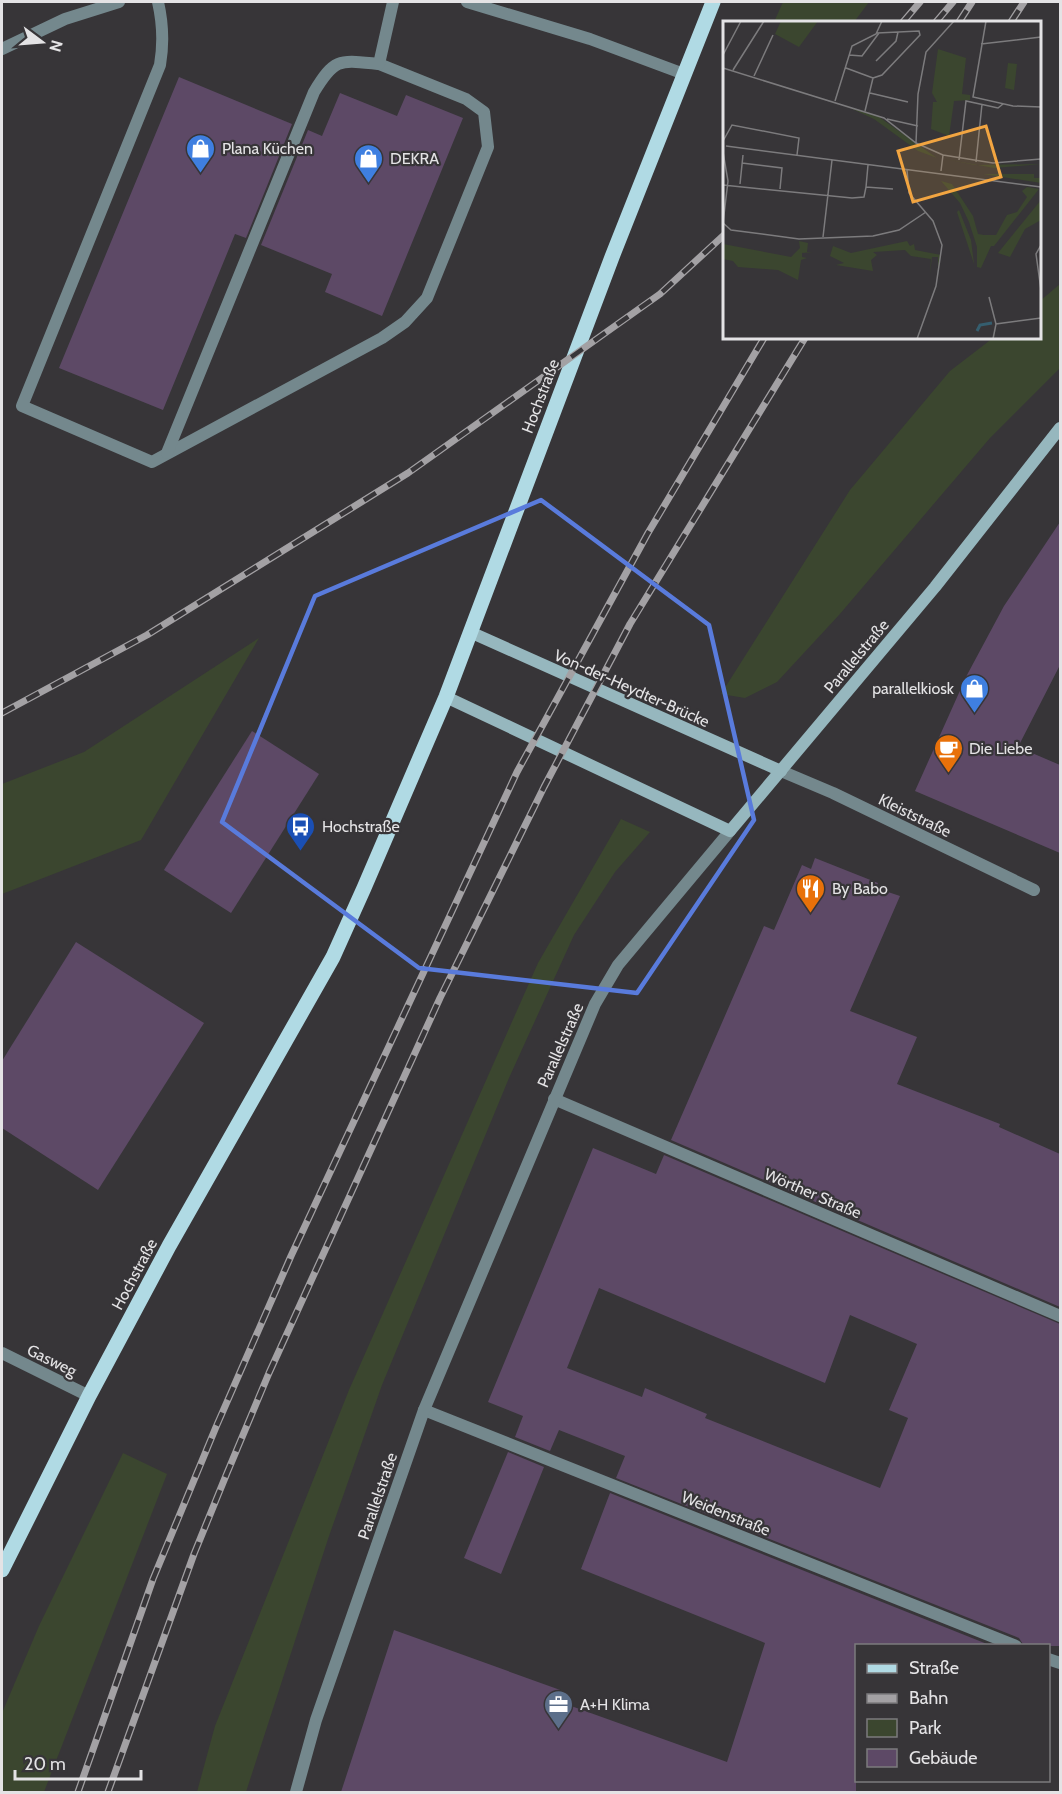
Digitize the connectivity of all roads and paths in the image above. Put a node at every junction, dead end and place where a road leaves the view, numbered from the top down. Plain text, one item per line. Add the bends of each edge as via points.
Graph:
1 (119, 2) edge
2 (158, 2) edge
3 (393, 2) edge
4 (466, 2) edge
5 (713, 2) edge
6 (2, 49) edge
7 (379, 64) junction
8 (684, 74) junction
9 (1060, 428) edge
10 (167, 453) junction
11 (470, 632) junction
12 (446, 697) junction
13 (781, 771) junction
14 (730, 831) junction
15 (1034, 890) dead end
16 (554, 1099) junction
17 (1060, 1316) edge
18 (2, 1353) edge
19 (89, 1396) junction
20 (424, 1410) junction
21 (2, 1570) edge
22 (1011, 1644) edge
23 (297, 1792) edge

1 - 6 street via 65,19
2 - 10 street via 164,44 160,65 22,406 152,462
3 - 7 street
4 - 8 street via 590,39
5 - 8 main road, Hochstraße
7 - 10 street via 346,61 328,68 314,92
7 - 10 street via 466,99 484,112 488,147 427,298 405,322 382,338
8 - 11 main road, Hochstraße
9 - 13 main road, Parallelstraße via 935,587
11 - 12 main road, Hochstraße
11 - 13 main road, Von-der-Heydter-Brücke
12 - 14 main road
12 - 19 main road, Hochstraße via 333,957
13 - 14 main road, Parallelstraße
13 - 15 street, Kleiststraße
14 - 16 street, Parallelstraße via 618,965 595,1004
16 - 17 street, Wörther Straße
16 - 20 street, Parallelstraße
18 - 19 street, Gasweg
19 - 21 main road, Hochstraße
20 - 22 street, Weidenstraße
20 - 23 street, Parallelstraße via 316,1720

